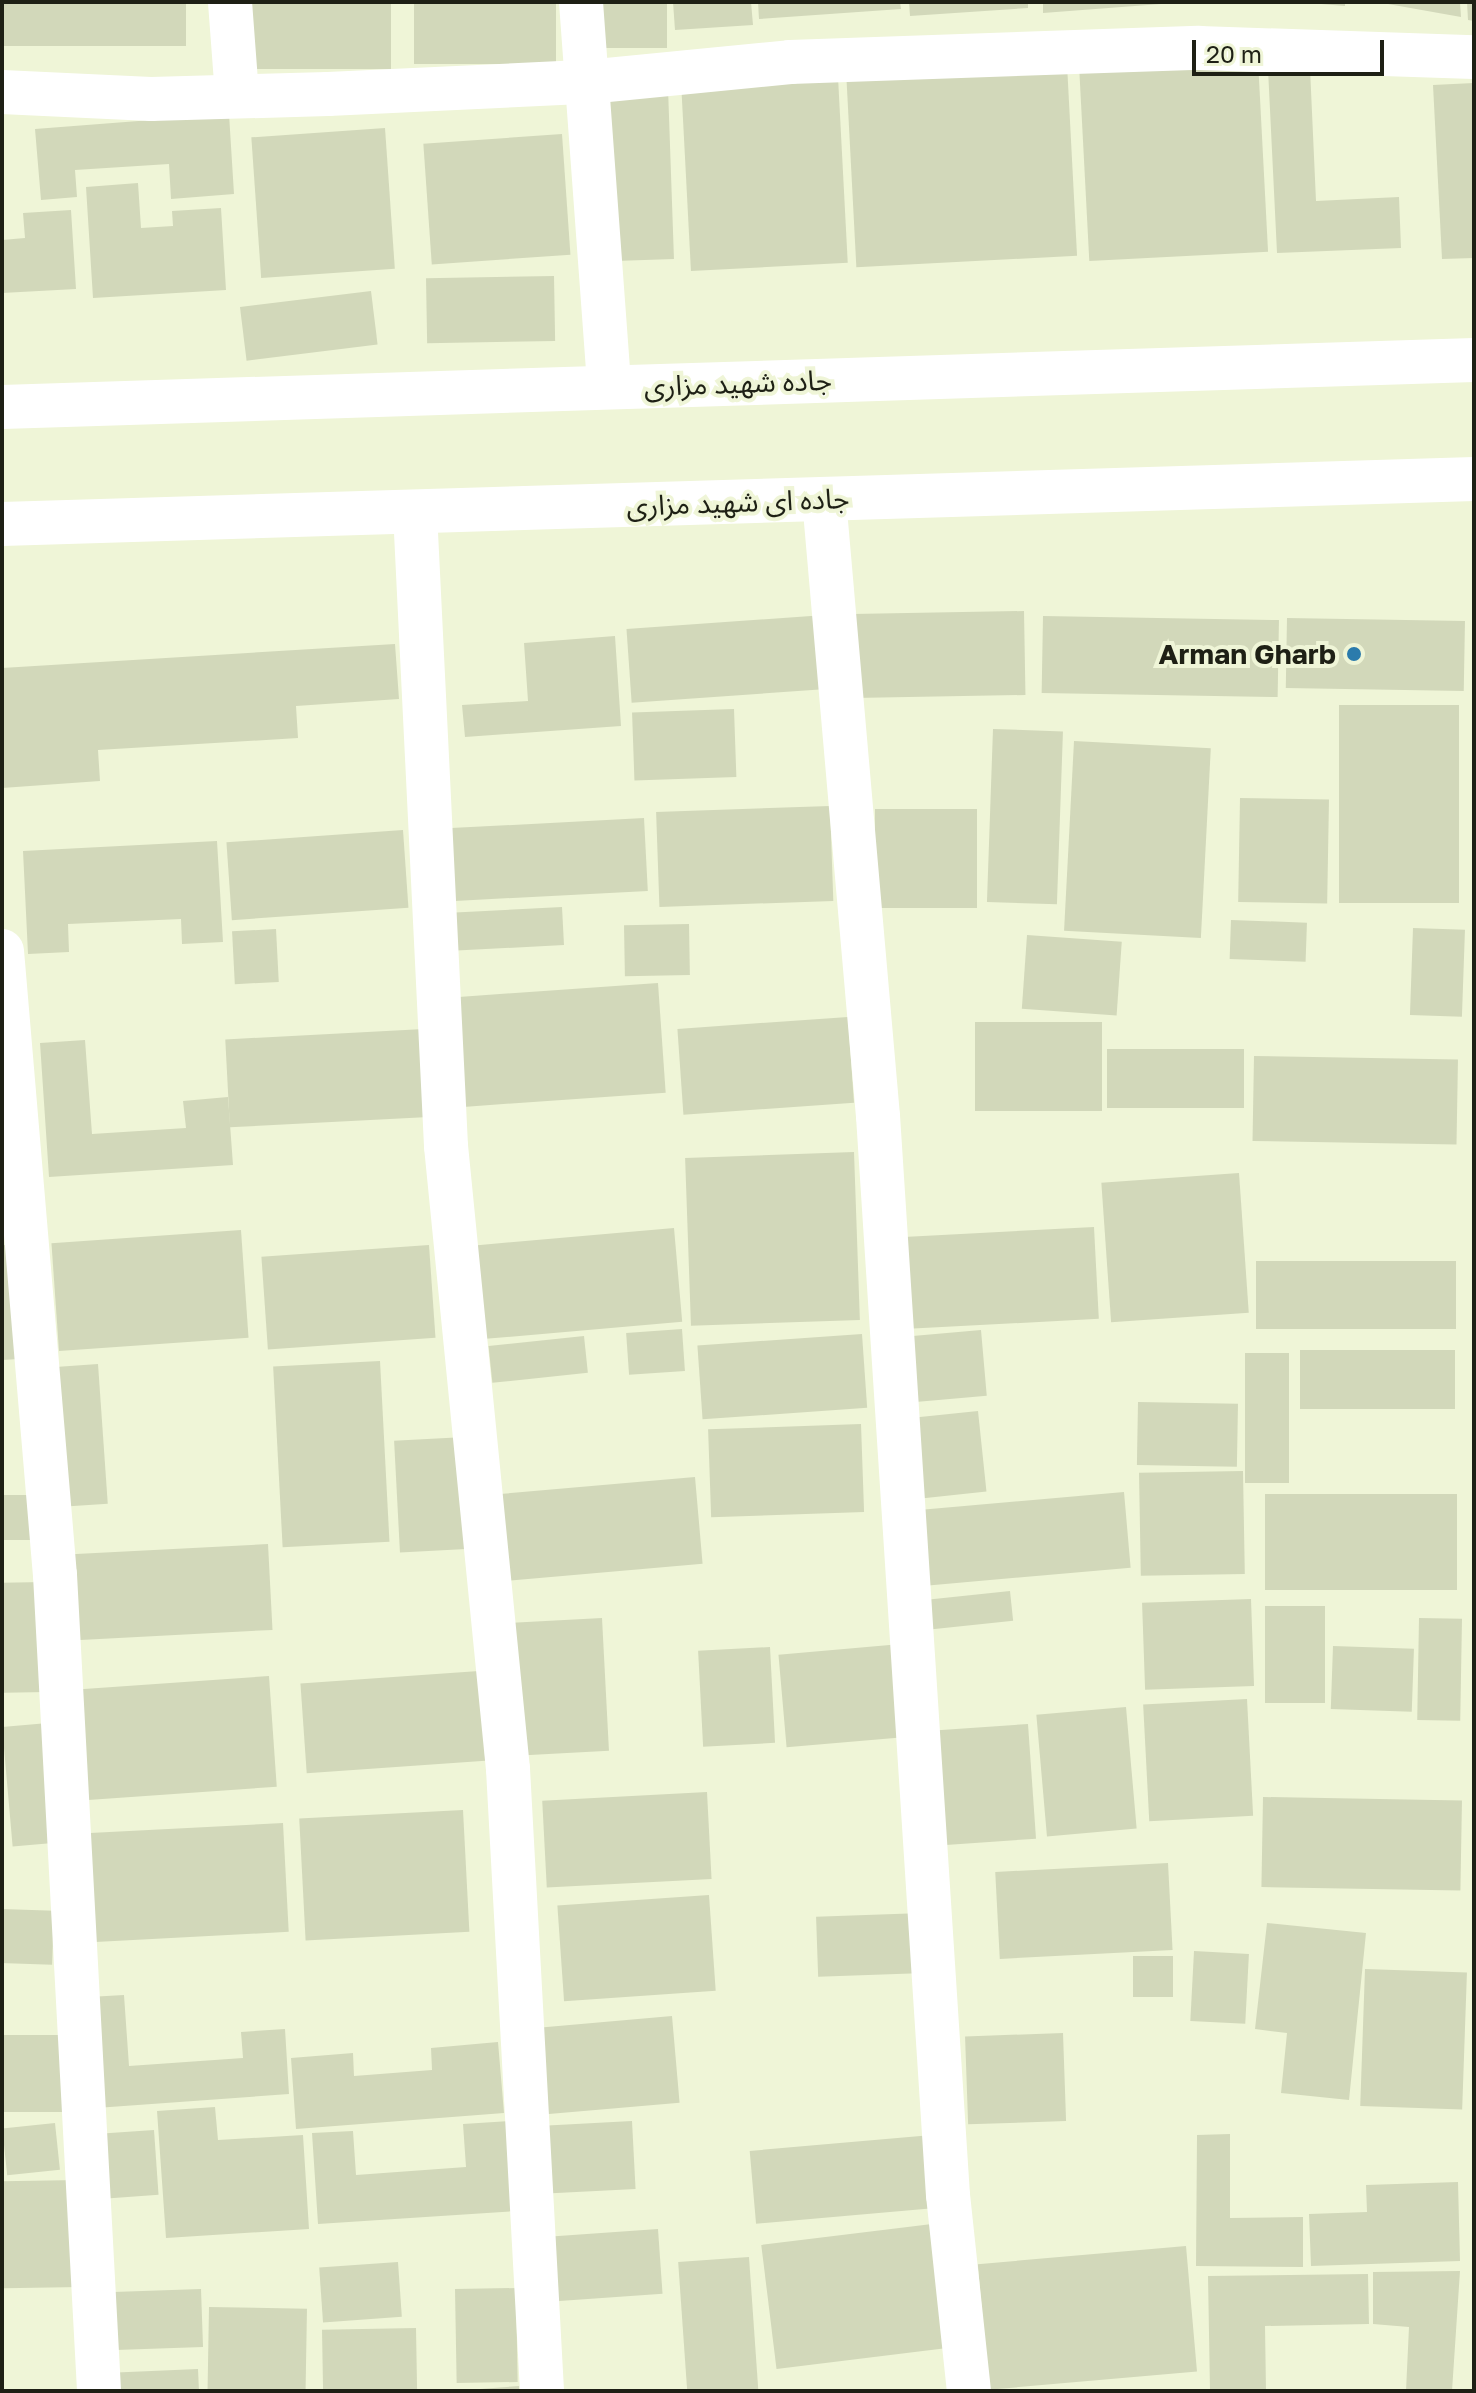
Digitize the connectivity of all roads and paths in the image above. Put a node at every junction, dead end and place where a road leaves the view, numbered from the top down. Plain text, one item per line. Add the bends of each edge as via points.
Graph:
1 (230, 2) edge
2 (581, 2) edge
3 (1474, 57) edge
4 (587, 82) junction
5 (2, 92) edge
6 (237, 96) junction
7 (1474, 360) edge
8 (609, 387) junction
9 (2, 407) edge
10 (1474, 479) edge
11 (824, 499) junction
12 (415, 512) junction
13 (2, 524) edge
14 (2, 951) edge
15 (99, 2391) edge
16 (542, 2391) edge
17 (969, 2391) edge

1 - 6 street
2 - 4 street
3 - 4 street via 1183,48 790,62
4 - 6 street
4 - 8 street
5 - 6 street
7 - 8 street, جاده شهید مزاری
8 - 9 street, جاده شهید مزاری
10 - 11 street, جاده ای شهید مزاری
11 - 12 street, جاده ای شهید مزاری
11 - 17 street via 878,1116 948,2195
12 - 13 street, جاده ای شهید مزاری
12 - 16 street via 446,1146 508,1769
14 - 15 street via 55,1575

